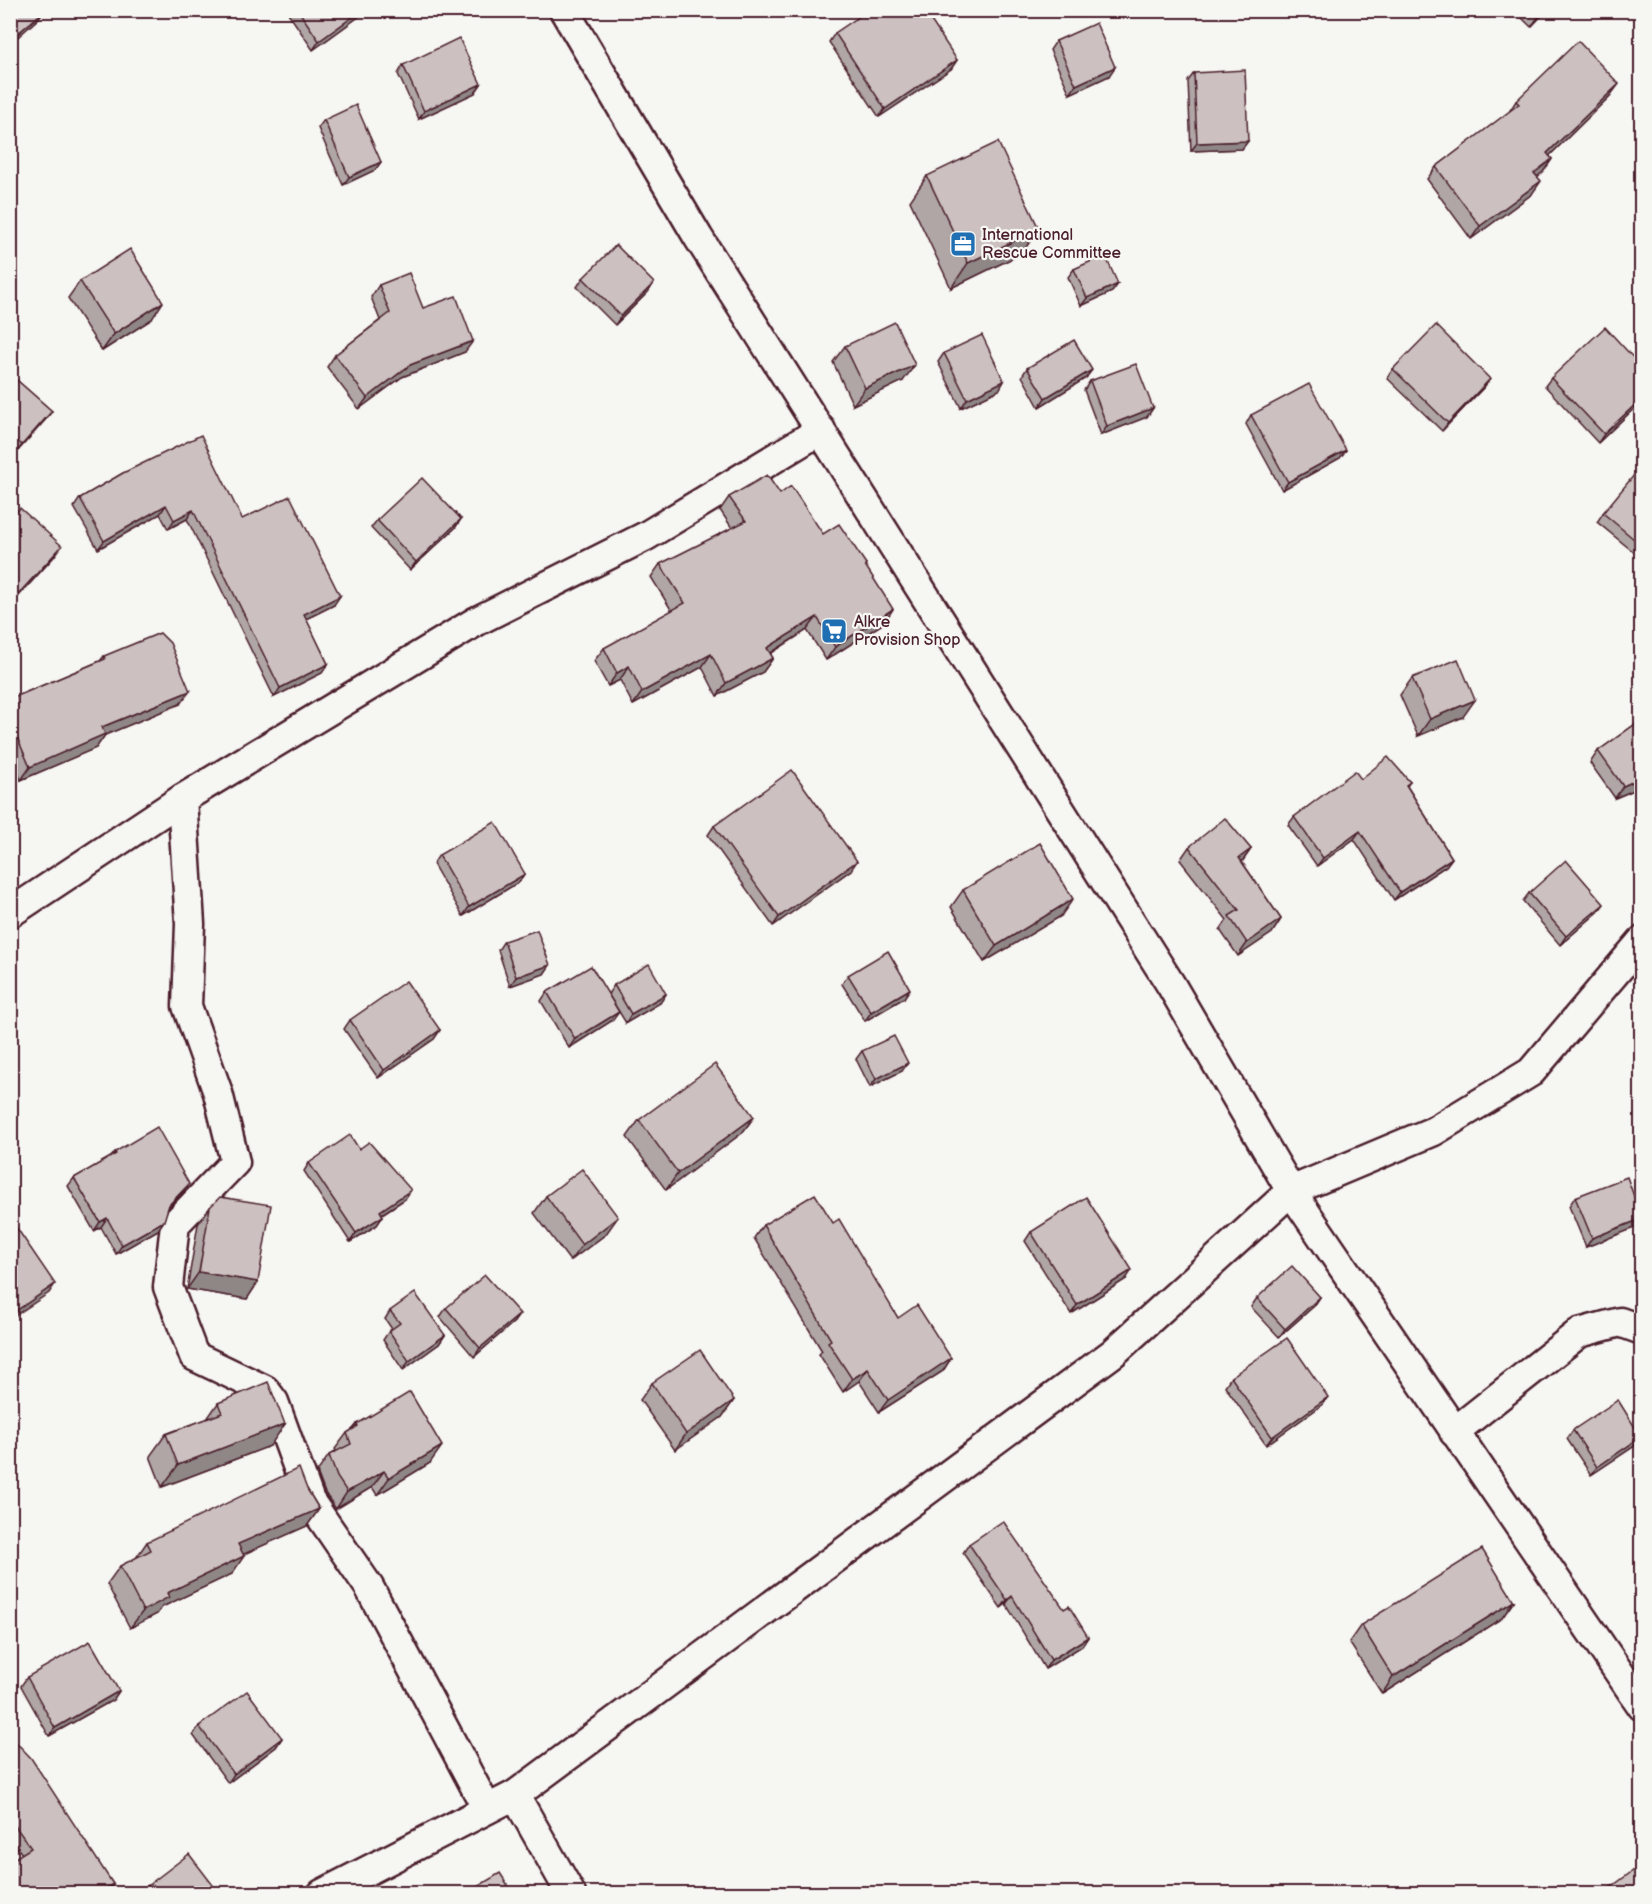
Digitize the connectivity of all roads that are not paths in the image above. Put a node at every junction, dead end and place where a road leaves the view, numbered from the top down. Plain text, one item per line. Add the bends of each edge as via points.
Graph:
1 (564, 10) edge
2 (821, 430) junction
3 (182, 799) junction
4 (10, 913) edge
5 (1641, 941) edge
6 (1290, 1191) junction
7 (1641, 1330) edge
8 (1454, 1432) junction
9 (1641, 1706) edge
10 (515, 1794) junction
11 (487, 1809) junction
12 (322, 1893) edge
13 (570, 1893) edge

1 - 2 street via 698,237
2 - 3 street via 646,536 477,621
2 - 6 street via 1172,985
3 - 4 street
3 - 11 street via 190,924 187,1006 218,1093 235,1162 175,1224 168,1287 194,1356 264,1390 274,1402 310,1501 369,1587
5 - 6 street via 1531,1072 1434,1131
6 - 8 street
6 - 10 street via 1113,1353
7 - 8 street via 1620,1322 1579,1334
8 - 9 street
10 - 11 street
10 - 13 street
11 - 12 street

